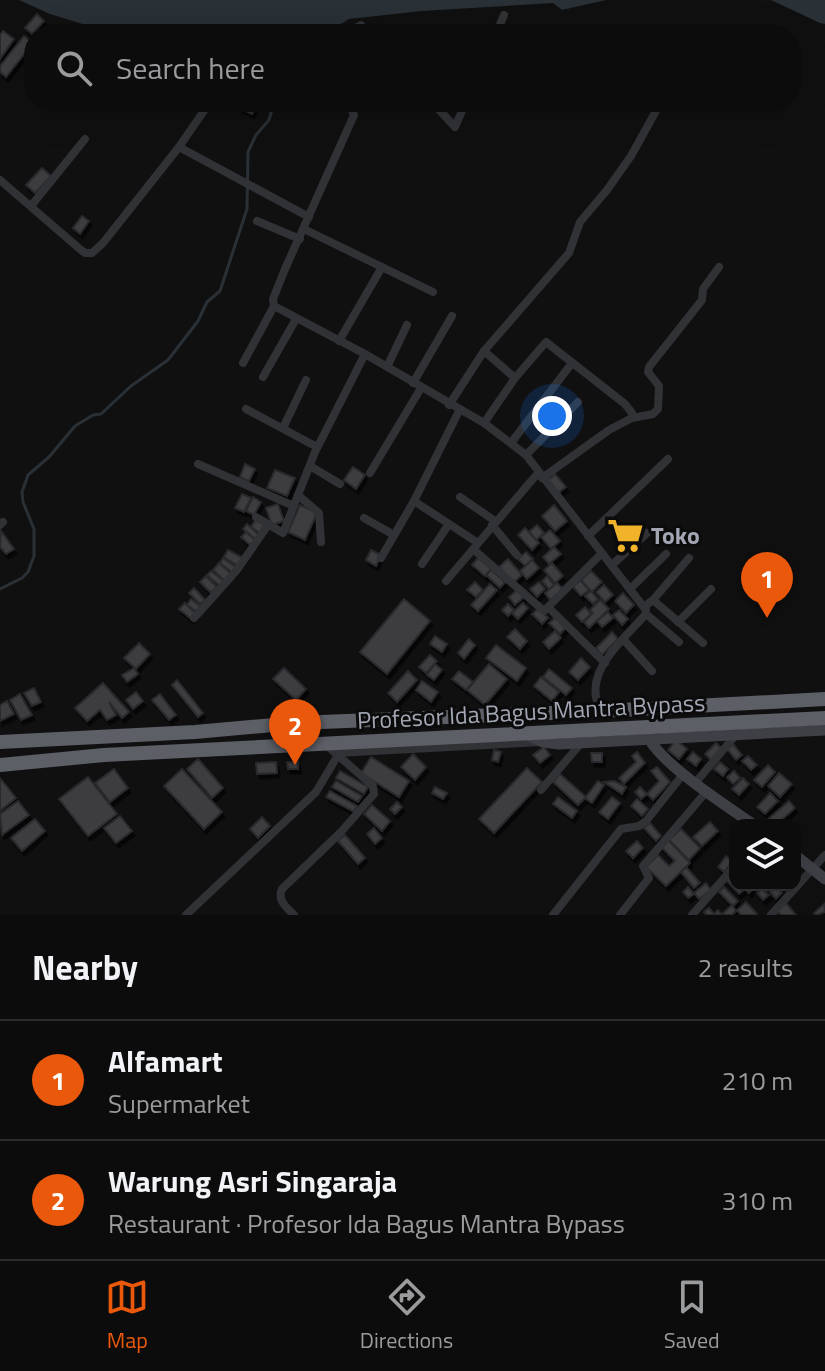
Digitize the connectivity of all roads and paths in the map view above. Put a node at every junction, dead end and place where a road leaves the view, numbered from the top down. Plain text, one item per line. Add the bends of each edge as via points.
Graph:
1 (504, 15) dead end
2 (500, 24) edge
3 (203, 112) edge
4 (353, 112) edge
5 (441, 112) edge
6 (462, 112) edge
7 (655, 112) edge
8 (85, 139) dead end
9 (179, 147) junction
10 (0, 180) edge
11 (31, 206) junction
12 (309, 217) junction
13 (257, 221) dead end
14 (304, 229) junction
15 (300, 239) junction
16 (382, 267) junction
17 (719, 267) dead end
18 (433, 292) dead end
19 (274, 306) junction
20 (452, 316) dead end
21 (296, 319) junction
22 (407, 325) dead end
23 (339, 341) junction
24 (484, 351) junction
25 (365, 354) junction
26 (243, 363) dead end
27 (572, 363) junction
28 (387, 367) junction
29 (263, 377) dead end
30 (515, 378) junction
31 (306, 380) dead end
32 (417, 386) junction
33 (578, 402) dead end
34 (449, 405) junction
35 (246, 409) dead end
36 (459, 411) junction
37 (632, 418) junction
38 (484, 423) junction
39 (283, 428) junction
40 (511, 443) junction
41 (317, 447) junction
42 (526, 455) junction
43 (668, 459) dead end
44 (198, 464) dead end
45 (310, 466) junction
46 (370, 473) dead end
47 (540, 475) junction
48 (340, 484) dead end
49 (298, 495) junction
50 (460, 497) dead end
51 (414, 501) junction
52 (294, 506) junction
53 (256, 517) dead end
54 (364, 518) dead end
55 (493, 523) junction
56 (449, 524) junction
57 (268, 525) junction
58 (647, 533) dead end
59 (394, 535) junction
60 (588, 536) junction
61 (321, 542) dead end
62 (475, 546) junction
63 (602, 553) junction
64 (666, 554) dead end
65 (517, 555) dead end
66 (381, 558) dead end
67 (689, 558) dead end
68 (422, 564) dead end
69 (612, 565) junction
70 (446, 581) dead end
71 (631, 588) junction
72 (711, 589) dead end
73 (653, 600) junction
74 (549, 608) junction
75 (645, 610) junction
76 (194, 618) dead end
77 (678, 622) junction
78 (623, 639) junction
79 (679, 642) dead end
80 (703, 643) dead end
81 (605, 663) junction
82 (652, 671) dead end
83 (825, 699) edge
84 (609, 711) junction
85 (825, 718) edge
86 (620, 729) junction
87 (825, 730) edge
88 (524, 733) junction
89 (647, 733) junction
90 (735, 736) junction
91 (0, 742) edge
92 (543, 742) junction
93 (583, 742) junction
94 (333, 750) junction
95 (0, 765) edge
96 (684, 773) junction
97 (696, 782) junction
98 (541, 790) dead end
99 (707, 791) junction
100 (746, 819) edge
101 (825, 855) edge
102 (801, 860) edge
103 (813, 869) junction
104 (729, 873) edge
105 (825, 879) edge
106 (186, 915) edge
107 (294, 915) edge
108 (553, 915) edge
109 (620, 915) edge
110 (692, 915) edge
111 (771, 915) edge

1 - 2 street
3 - 9 street
4 - 12 street
5 - 6 street via 455,127
7 - 24 street via 631,156 580,222 569,253
8 - 11 street
9 - 11 street via 92,253 81,250
9 - 12 street
10 - 11 street
12 - 14 street
13 - 15 street
14 - 15 street
14 - 16 street
15 - 19 street
16 - 18 street
16 - 23 street
17 - 37 street via 703,289 702,300 649,367 659,386 658,409
19 - 21 street
19 - 26 street
20 - 32 street
21 - 23 street
21 - 29 street
22 - 28 street
23 - 25 street
24 - 30 street
24 - 34 street
25 - 28 street
25 - 41 street
27 - 30 street via 546,342
27 - 37 street via 625,404
27 - 40 street
28 - 32 street
30 - 38 street
31 - 39 street
32 - 34 street
32 - 46 street
33 - 42 street
34 - 36 street
35 - 39 street
36 - 38 street
36 - 51 street
37 - 47 street
38 - 40 street
39 - 41 street
40 - 42 street
41 - 45 street
42 - 47 street
43 - 60 street
44 - 52 street
45 - 48 street
45 - 49 street
47 - 55 street
47 - 60 street
49 - 52 street
49 - 61 street via 319,513
50 - 55 street
51 - 56 street
51 - 59 street
52 - 57 street via 283,533
53 - 57 street
54 - 59 street
55 - 62 street
55 - 65 street
56 - 62 street
56 - 68 street
57 - 76 street
58 - 69 street
59 - 66 street
60 - 63 street
62 - 70 street
62 - 74 street via 543,611
63 - 69 street
63 - 74 street
64 - 71 street
67 - 73 street
69 - 71 street
71 - 75 street
72 - 77 street
73 - 75 street
73 - 77 street
74 - 81 street
75 - 78 street
75 - 79 street
77 - 80 street
78 - 81 street
78 - 82 street
81 - 84 street via 594,693
83 - 84 highway, Profesor Ida Bagus Mantra Bypass
84 - 86 highway
84 - 91 highway, Profesor Ida Bagus Mantra Bypass
85 - 89 highway, Profesor Ida Bagus Mantra Bypass
86 - 88 highway, Profesor Ida Bagus Mantra Bypass
86 - 89 highway, Profesor Ida Bagus Mantra Bypass
87 - 90 street
88 - 92 street
88 - 94 highway, Profesor Ida Bagus Mantra Bypass
89 - 90 street
89 - 93 street
89 - 96 street
90 - 97 street
92 - 93 street
92 - 94 street
93 - 98 street
94 - 95 highway, Profesor Ida Bagus Mantra Bypass via 104,755
94 - 106 street via 316,792
94 - 107 street via 373,786 374,794 282,889 282,902
96 - 97 street
96 - 108 street via 646,821 621,829
97 - 99 street
99 - 100 street
99 - 109 street via 643,866 649,878
101 - 103 street
102 - 103 street
103 - 105 street
103 - 111 street
104 - 110 street

